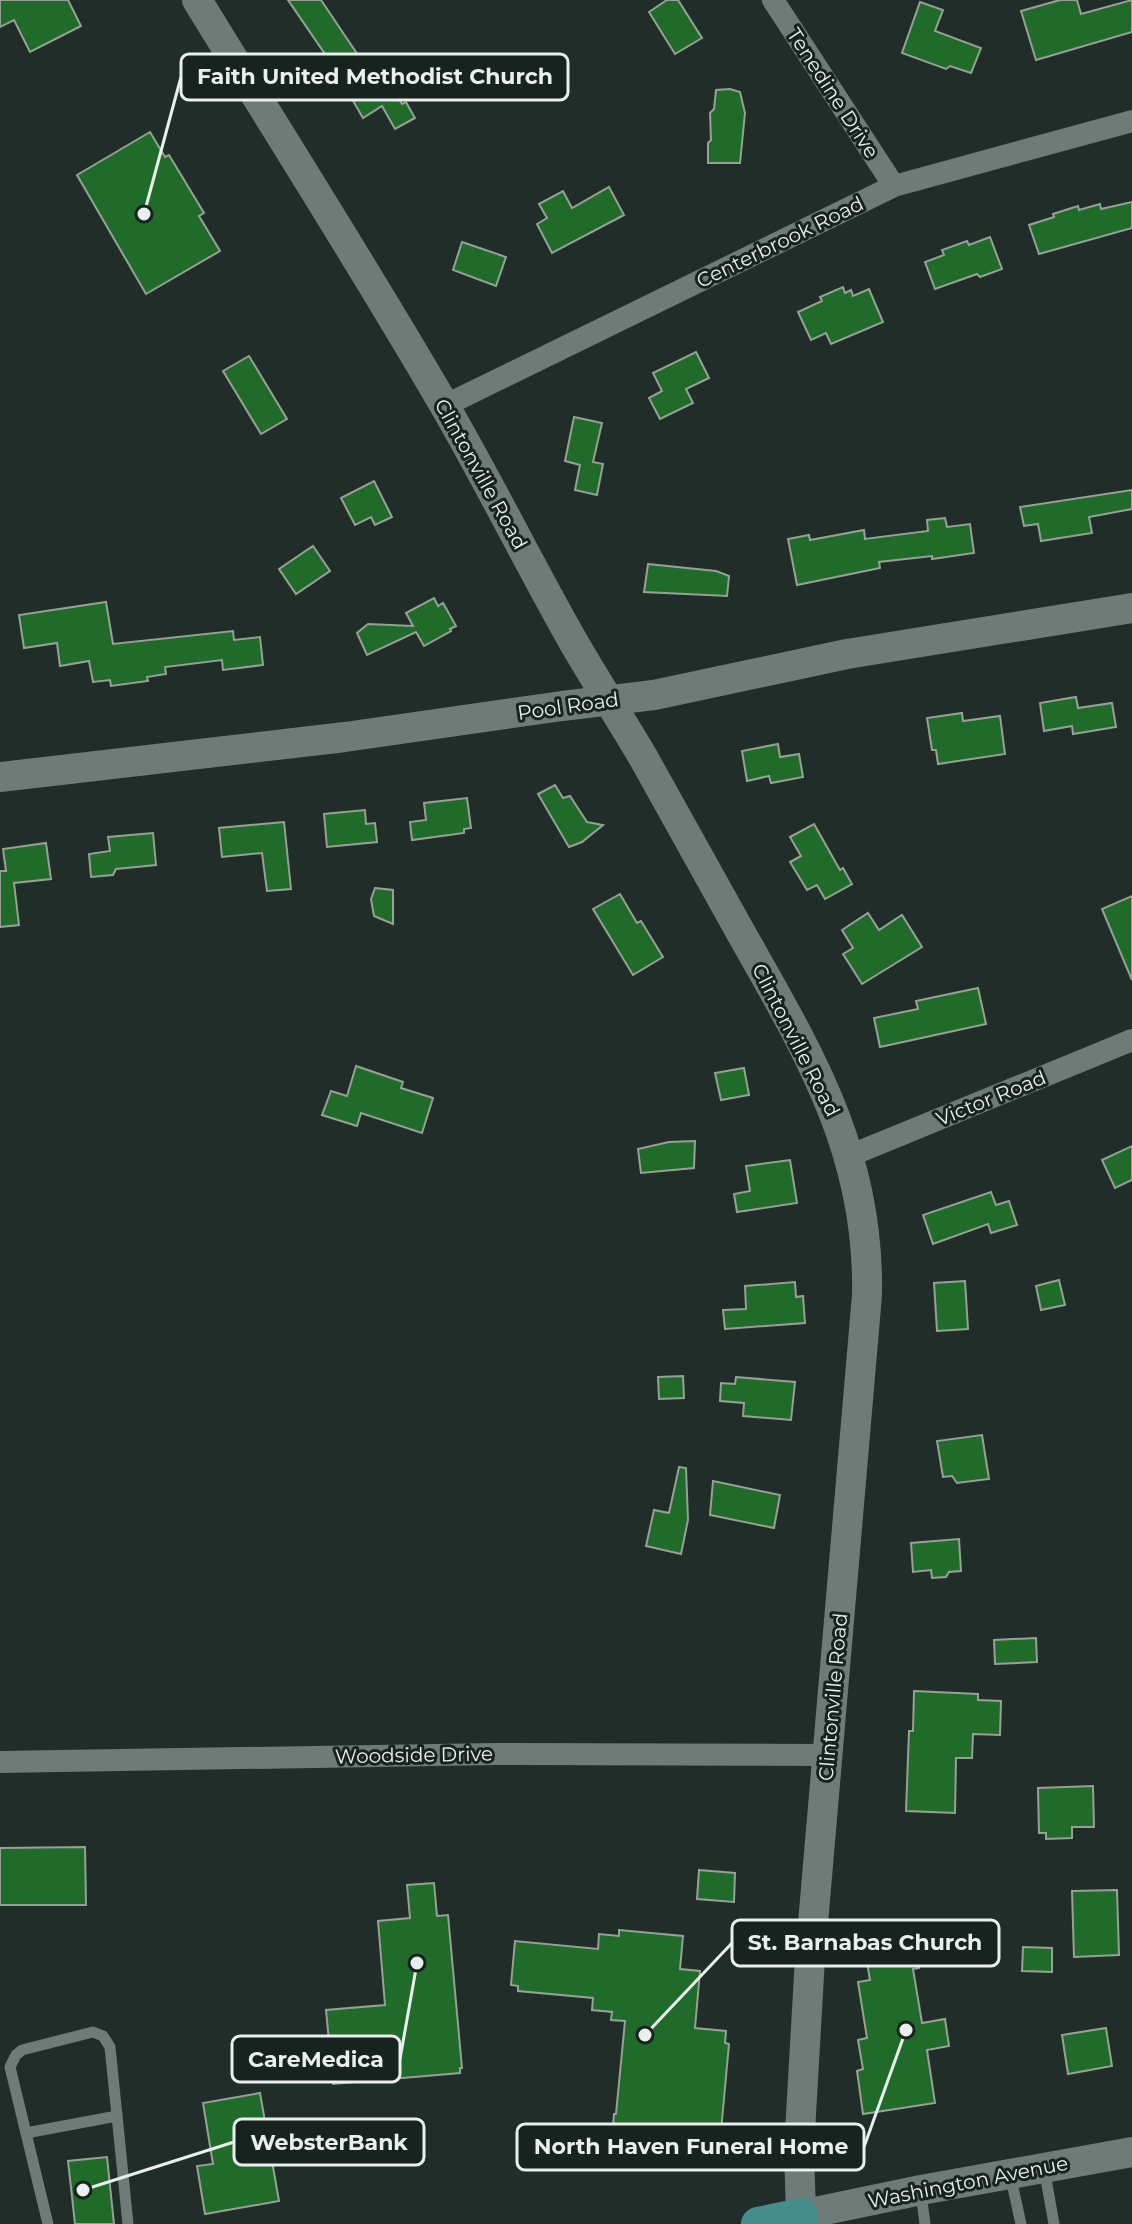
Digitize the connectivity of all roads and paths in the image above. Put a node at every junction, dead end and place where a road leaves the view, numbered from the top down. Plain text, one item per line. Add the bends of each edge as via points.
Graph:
1 (197, 0) edge
2 (773, 0) edge
3 (1132, 121) edge
4 (894, 186) junction
5 (444, 406) junction
6 (1132, 608) edge
7 (609, 700) junction
8 (0, 777) edge
9 (1132, 1040) edge
10 (849, 1156) junction
11 (828, 1755) junction
12 (0, 1762) edge
13 (117, 2116) junction
14 (26, 2133) junction
15 (1132, 2152) edge
16 (1044, 2168) junction
17 (1010, 2174) junction
18 (921, 2190) junction
19 (801, 2220) edge
20 (48, 2224) edge
21 (128, 2224) edge
22 (758, 2224) edge
23 (925, 2224) edge
24 (1021, 2224) edge
25 (1054, 2224) edge

1 - 5 main road, Clintonville Road
2 - 4 street, Tenedine Drive
3 - 4 street, Centerbrook Road
4 - 5 street, Centerbrook Road
5 - 7 main road, Clintonville Road
6 - 7 main road, Pool Road via 847,654
7 - 8 main road, Pool Road
7 - 10 main road, Clintonville Road via 811,1061
9 - 10 street, Victor Road
10 - 11 main road, Clintonville Road via 864,1222 867,1295
11 - 12 street, Woodside Drive
11 - 19 main road, Clintonville Road via 803,2069
13 - 14 lane
13 - 14 lane via 110,2047 93,2032 16,2055 10,2067
13 - 21 lane
14 - 20 lane
15 - 16 main road, Washington Avenue
16 - 17 main road, Washington Avenue
16 - 25 lane
17 - 18 main road, Washington Avenue
17 - 24 lane
18 - 19 main road, Washington Avenue
18 - 23 lane
19 - 22 main road, Washington Avenue

